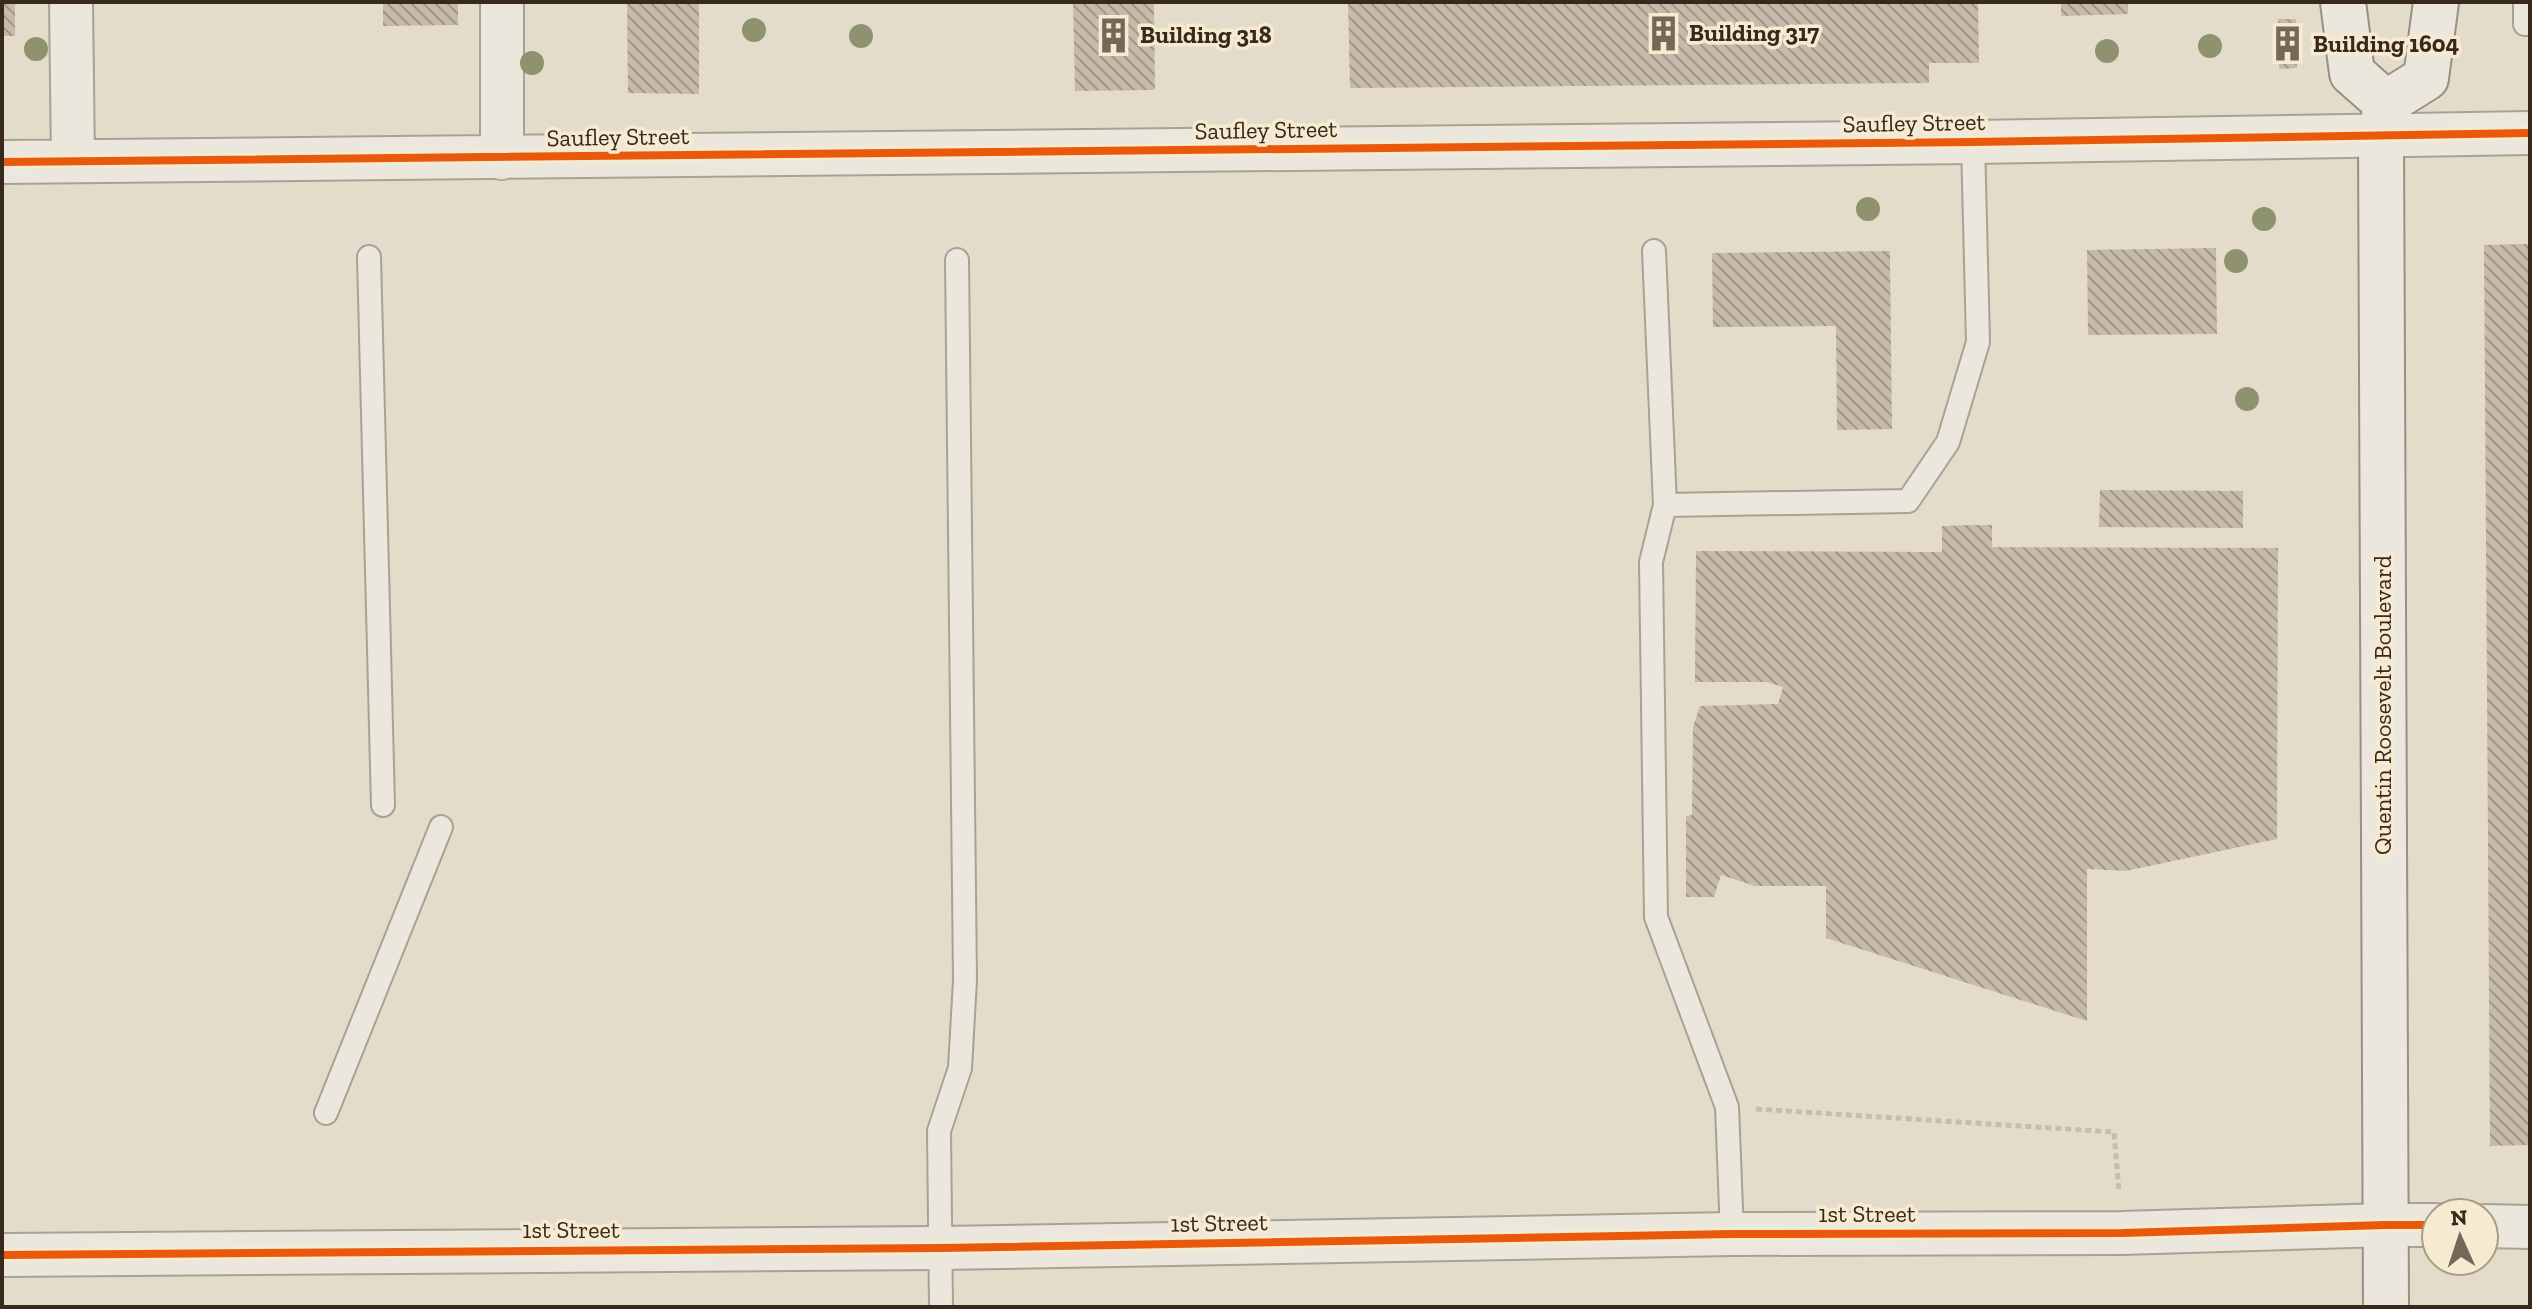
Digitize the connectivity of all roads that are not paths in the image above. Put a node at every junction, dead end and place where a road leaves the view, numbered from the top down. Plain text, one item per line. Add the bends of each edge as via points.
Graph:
1 (71, 2) edge
2 (502, 2) edge
3 (2343, 2) edge
4 (2436, 2) edge
5 (2383, 120) junction
6 (2530, 133) edge
7 (1973, 142) junction
8 (502, 158) junction
9 (73, 160) junction
10 (2, 162) edge
11 (1654, 251) dead end
12 (369, 257) dead end
13 (957, 260) dead end
14 (1665, 505) junction
15 (383, 805) dead end
16 (441, 827) dead end
17 (326, 1113) dead end
18 (2385, 1225) junction
19 (2420, 1225) edge
20 (2500, 1226) edge
21 (2530, 1227) edge
22 (1732, 1234) junction
23 (941, 1248) junction
24 (2, 1255) edge
25 (941, 1307) edge
26 (2386, 1307) edge

1 - 9 street
2 - 8 street
3 - 5 street via 2352,73
4 - 5 street via 2426,78
5 - 6 street, Saufley Street
5 - 7 street, Saufley Street
5 - 18 street, Quentin Roosevelt Boulevard
7 - 8 street, Saufley Street
7 - 14 lane via 1978,342 1948,442 1908,501
8 - 9 street, Saufley Street
9 - 10 street, Saufley Street
11 - 14 lane
12 - 15 lane
13 - 23 lane via 965,980 960,1068 939,1131
14 - 22 lane via 1651,562 1656,917 1727,1107
16 - 17 lane
18 - 19 street, 1st Street
18 - 22 street, 1st Street via 2122,1233
18 - 26 street, Quentin Roosevelt Boulevard
20 - 21 street
22 - 23 street, 1st Street
23 - 24 street, 1st Street
23 - 25 lane

